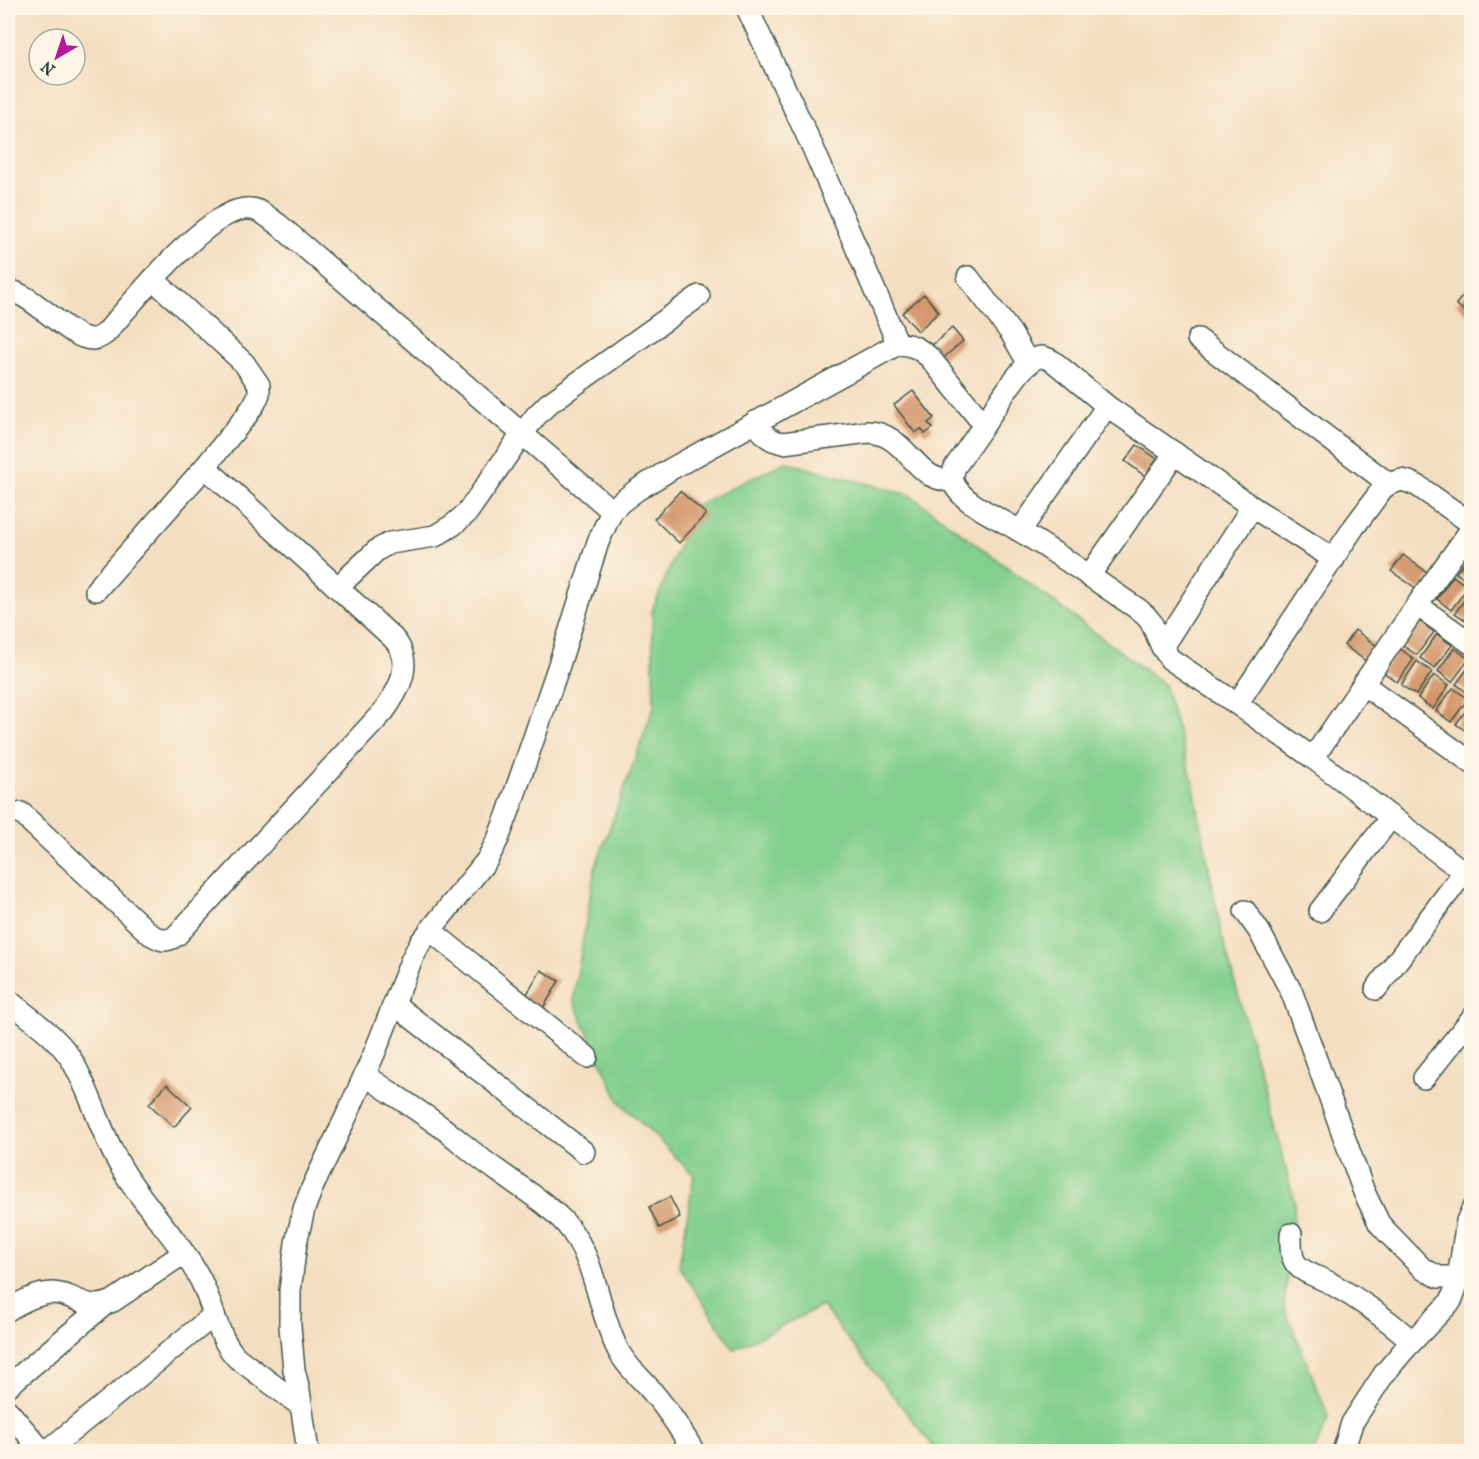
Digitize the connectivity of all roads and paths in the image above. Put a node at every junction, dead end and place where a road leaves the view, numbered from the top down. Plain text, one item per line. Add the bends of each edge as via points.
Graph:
1 (747, 8) edge
2 (968, 277) dead end
3 (153, 279) junction
4 (8, 291) edge
5 (699, 296) dead end
6 (1198, 339) dead end
7 (898, 344) junction
8 (1029, 364) junction
9 (1107, 405) junction
10 (755, 422) junction
11 (984, 425) junction
12 (522, 434) junction
13 (1175, 453) junction
14 (205, 467) junction
15 (953, 482) junction
16 (1389, 484) junction
17 (1252, 507) junction
18 (612, 511) junction
19 (1472, 526) edge
20 (1020, 531) junction
21 (1334, 559) junction
22 (1089, 576) junction
23 (338, 587) junction
24 (96, 590) dead end
25 (1417, 605) junction
26 (1472, 644) edge
27 (1162, 647) junction
28 (1363, 684) junction
29 (1237, 704) junction
30 (1313, 758) junction
31 (1472, 763) edge
32 (21, 813) dead end
33 (1391, 817) junction
34 (1468, 875) edge
35 (1245, 911) dead end
36 (1320, 911) dead end
37 (430, 930) junction
38 (1376, 989) dead end
39 (8, 1000) edge
40 (394, 1004) junction
41 (1472, 1018) edge
42 (587, 1057) dead end
43 (365, 1075) junction
44 (1424, 1078) dead end
45 (584, 1152) dead end
46 (1472, 1210) edge
47 (1291, 1234) dead end
48 (184, 1253) junction
49 (1458, 1278) junction
50 (104, 1305) junction
51 (8, 1310) edge
52 (214, 1315) junction
53 (1412, 1341) junction
54 (8, 1386) edge
55 (301, 1406) junction
56 (8, 1412) edge
57 (44, 1452) edge
58 (308, 1452) edge
59 (694, 1452) edge
60 (1343, 1452) edge

1 - 7 street via 813,147
2 - 8 street via 1011,333
3 - 4 street via 106,333 91,340
3 - 12 street via 198,234 218,220 241,209 261,212
3 - 14 street via 244,363 259,385 255,404
5 - 12 street via 548,404
6 - 16 street
7 - 10 street
7 - 11 street via 913,346 930,358
8 - 9 street via 1041,357 1054,362
8 - 11 street
9 - 13 street
9 - 20 street
10 - 15 street via 767,437 783,443 868,432 886,435 929,474
10 - 18 street via 637,490
11 - 15 street via 955,467
12 - 18 street
12 - 23 street via 467,513 453,525 435,536 390,543 377,550
13 - 17 street
13 - 22 street
14 - 23 street
14 - 24 street
15 - 20 street via 966,498
16 - 19 street via 1401,480 1418,486
16 - 21 street
17 - 21 street
17 - 27 street
18 - 37 street via 598,542 498,839 488,860
19 - 25 street
20 - 22 street
21 - 29 street
22 - 27 street via 1146,616
23 - 32 street via 402,651 404,666 394,696 176,936 169,940 150,934
25 - 26 street
25 - 28 street
27 - 29 street via 1170,659
28 - 30 street
28 - 31 street
29 - 30 street
30 - 33 street
33 - 34 street
33 - 36 street
34 - 38 street
35 - 49 street via 1292,993 1364,1192 1379,1223 1423,1269 1439,1277
37 - 40 street via 420,943
37 - 42 street
39 - 48 street via 55,1039 71,1058 119,1164
40 - 43 street
40 - 45 street
41 - 44 street
43 - 55 street via 312,1188 296,1243 290,1326
43 - 59 street via 443,1128 564,1222 584,1252 618,1351 658,1399
46 - 49 street
47 - 53 street via 1293,1259 1300,1268 1372,1309
48 - 50 street
48 - 52 street via 205,1287
49 - 53 street via 1451,1301
50 - 51 street via 97,1307 52,1293 32,1297
50 - 54 street
52 - 55 street via 236,1357
52 - 57 street
53 - 60 street via 1384,1374 1352,1423
55 - 58 street
56 - 57 street

